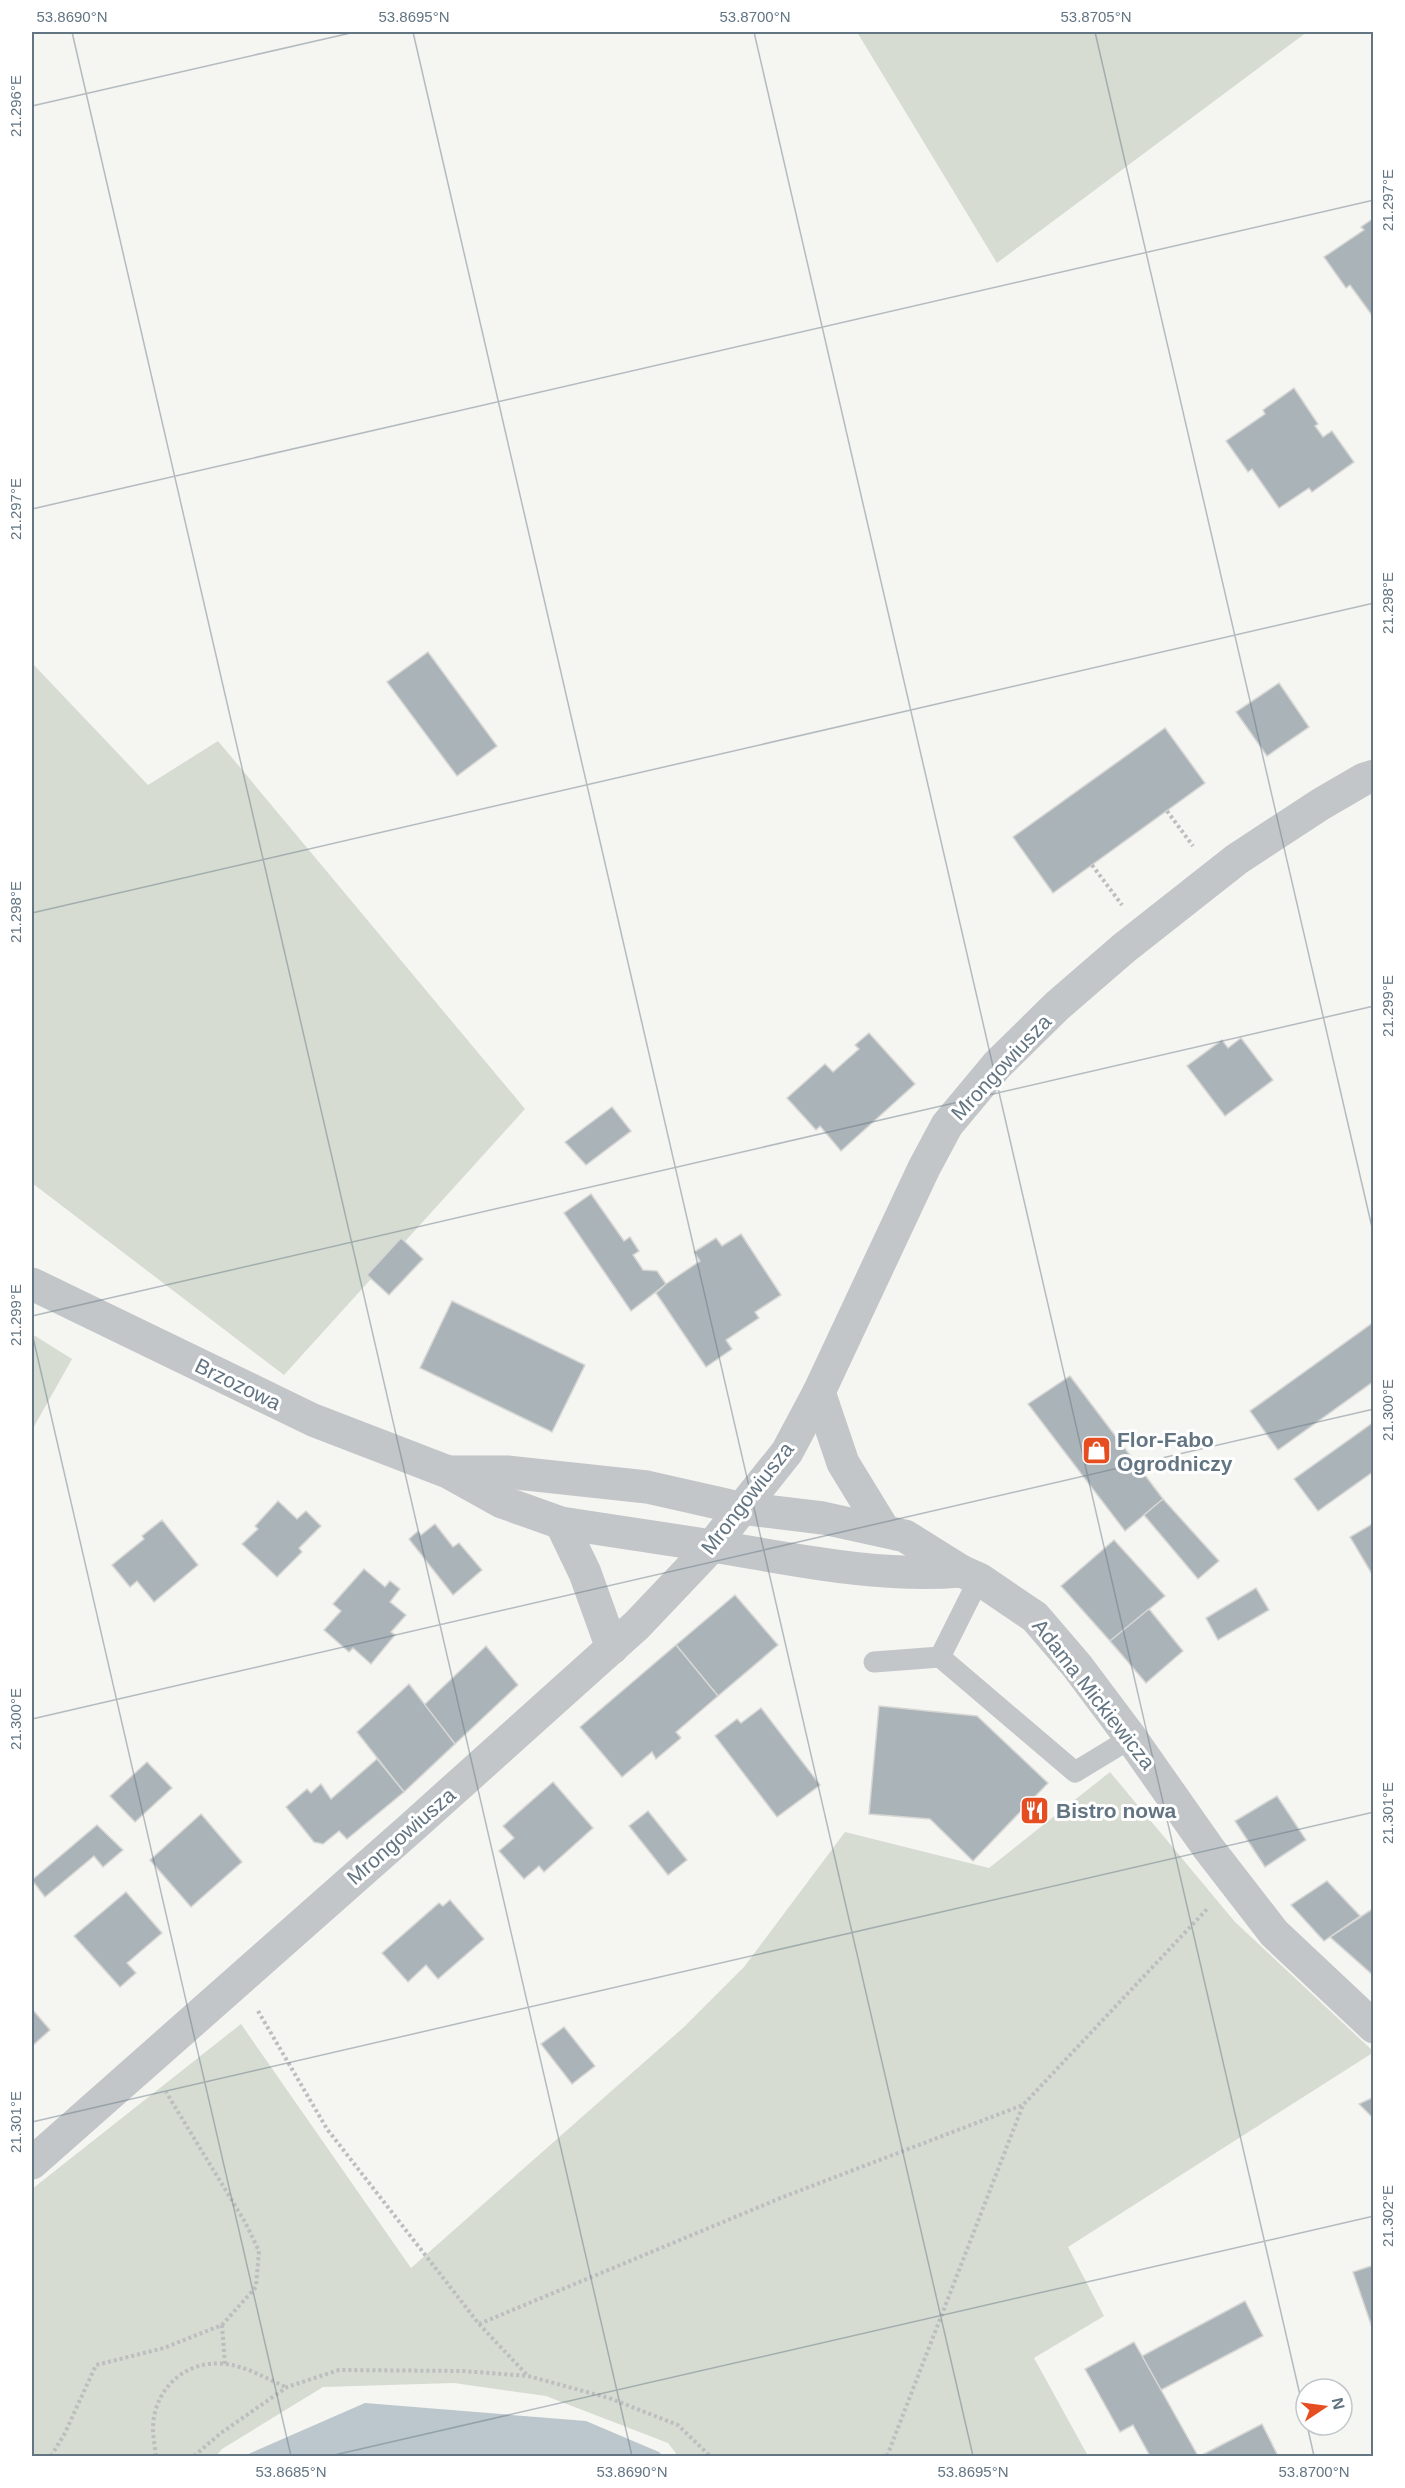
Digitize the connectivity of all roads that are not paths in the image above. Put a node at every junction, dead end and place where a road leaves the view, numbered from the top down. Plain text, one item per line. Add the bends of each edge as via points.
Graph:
1 (1374, 776) edge
2 (32, 1284) edge
3 (819, 1392) junction
4 (448, 1472) junction
5 (740, 1508) junction
6 (561, 1523) junction
7 (884, 1530) junction
8 (712, 1546) junction
9 (970, 1575) junction
10 (612, 1648) junction
11 (940, 1657) junction
12 (874, 1662) dead end
13 (1131, 1738) junction
14 (1374, 2027) edge
15 (32, 2163) edge

1 - 3 street, Mrongowiusza via 1321,804 1237,859 1124,948 997,1065 947,1125
2 - 4 street, Brzozowa via 313,1420
3 - 5 street, Mrongowiusza via 787,1452
3 - 7 street via 843,1463
4 - 5 street, Brzozowa via 507,1472 647,1487
4 - 6 street, Brzozowa via 502,1502
5 - 7 street, Adama Mickiewicza
5 - 8 street, Mrongowiusza
6 - 8 street, Brzozowa
6 - 10 street via 585,1573
7 - 9 street, Adama Mickiewicza via 905,1536
8 - 9 street via 842,1566
8 - 10 street, Mrongowiusza
9 - 11 lane
9 - 13 street, Adama Mickiewicza via 1035,1617
10 - 15 street, Mrongowiusza
11 - 12 lane
11 - 13 lane via 1075,1772
13 - 14 street, Adama Mickiewicza via 1274,1933

